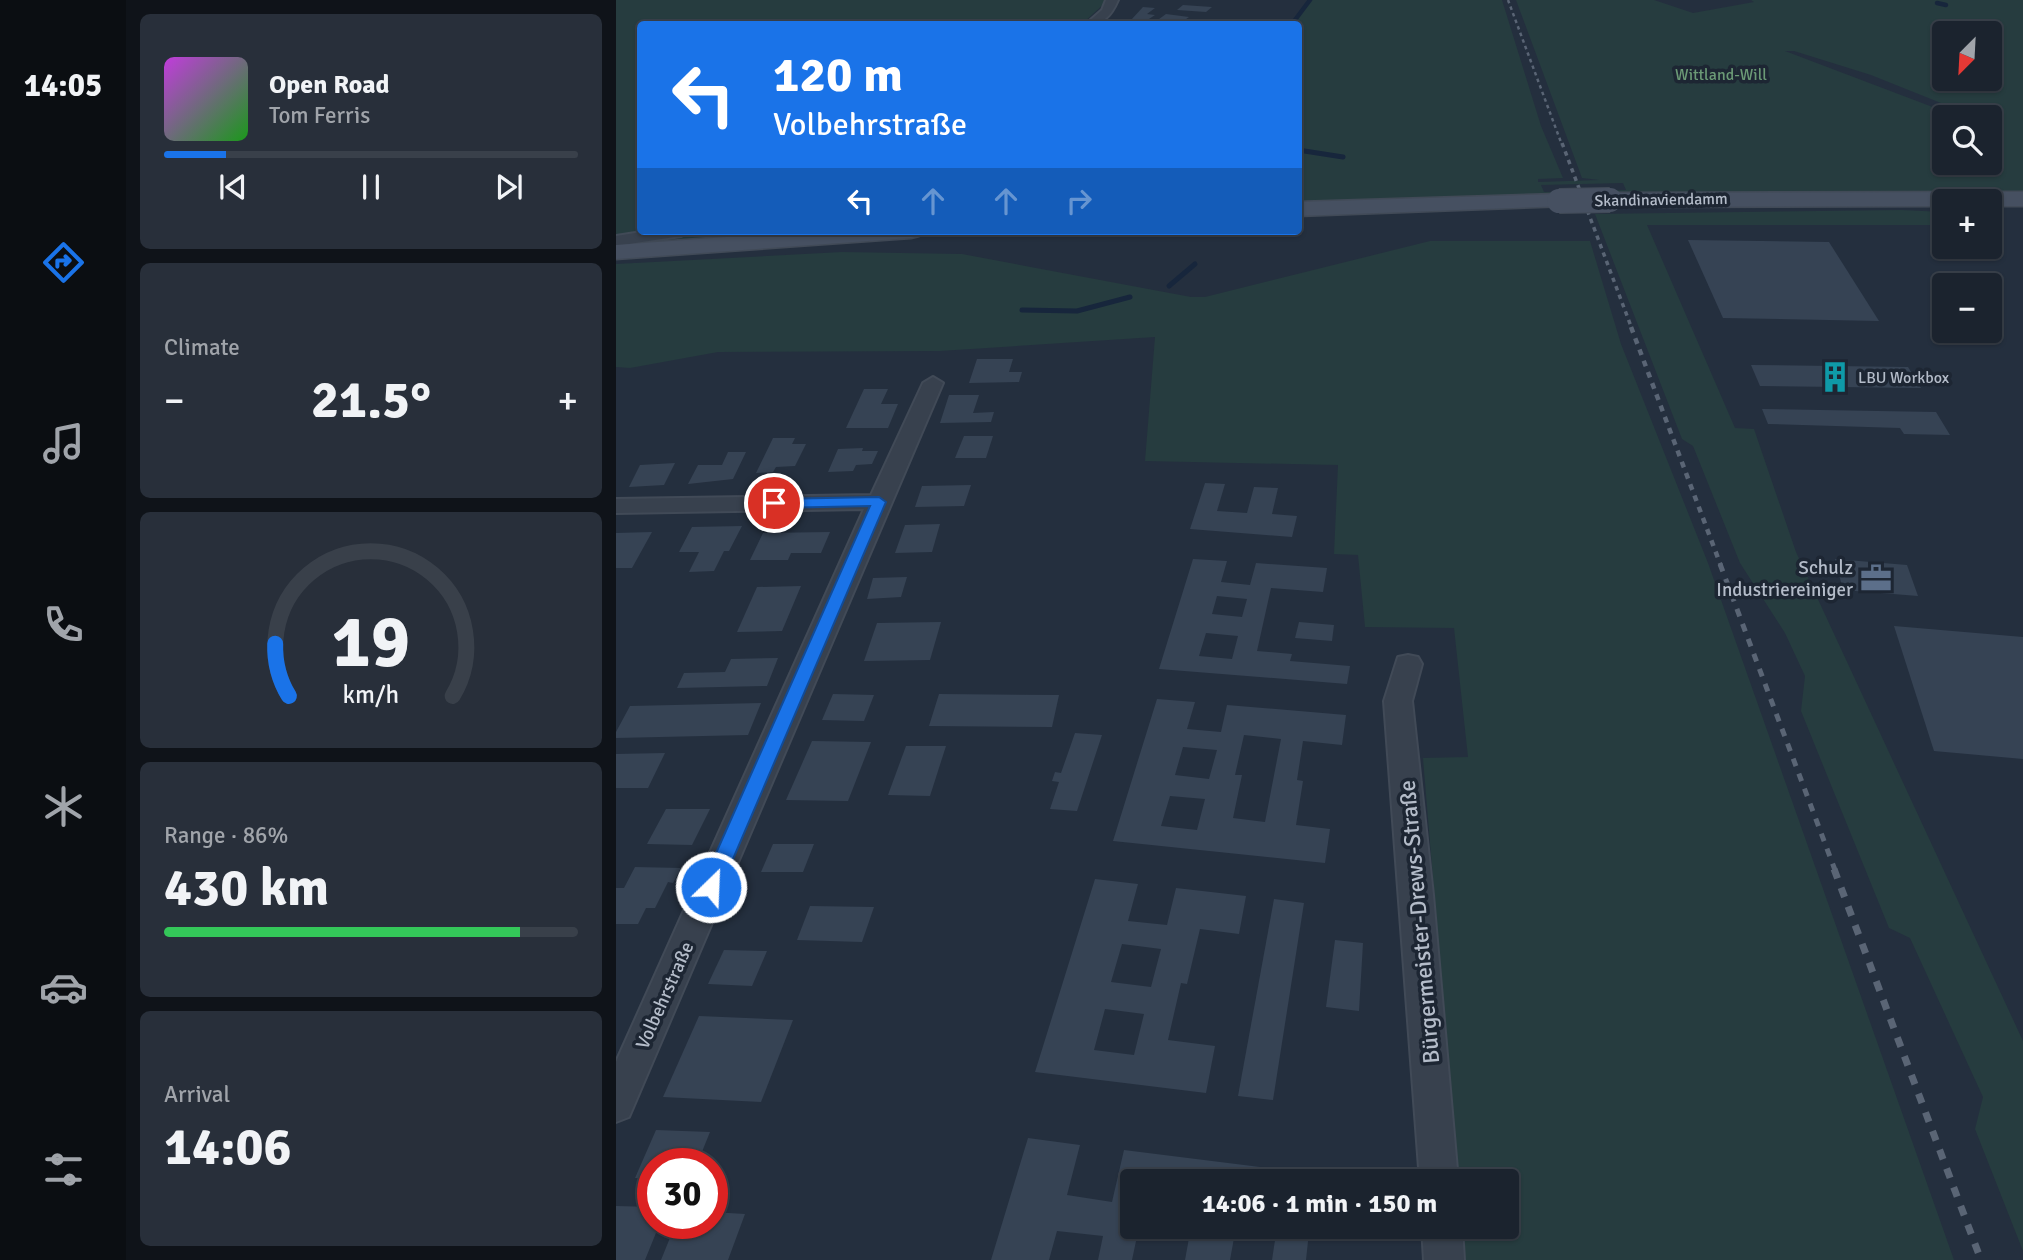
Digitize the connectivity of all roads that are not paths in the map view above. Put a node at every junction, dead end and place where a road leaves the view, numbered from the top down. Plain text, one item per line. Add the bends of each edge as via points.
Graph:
1 (1112, 0) edge
2 (1096, 21) edge
3 (2023, 199) edge
4 (1302, 209) edge
5 (655, 235) edge
6 (804, 235) edge
7 (616, 241) edge
8 (616, 251) edge
9 (933, 383) dead end
10 (879, 502) junction
11 (616, 506) edge
12 (1408, 664) dead end
13 (616, 1104) edge
14 (1438, 1169) edge
15 (1443, 1239) edge
16 (1444, 1260) edge

1 - 2 street
3 - 4 main road, Skandinaviendamm, bridge via 1610,200
5 - 7 street
6 - 8 main road
9 - 10 street, Volbehrstraße
10 - 11 street
10 - 13 street, Volbehrstraße
12 - 14 street, Bürgermeister-Drews-Straße via 1398,701
15 - 16 street

